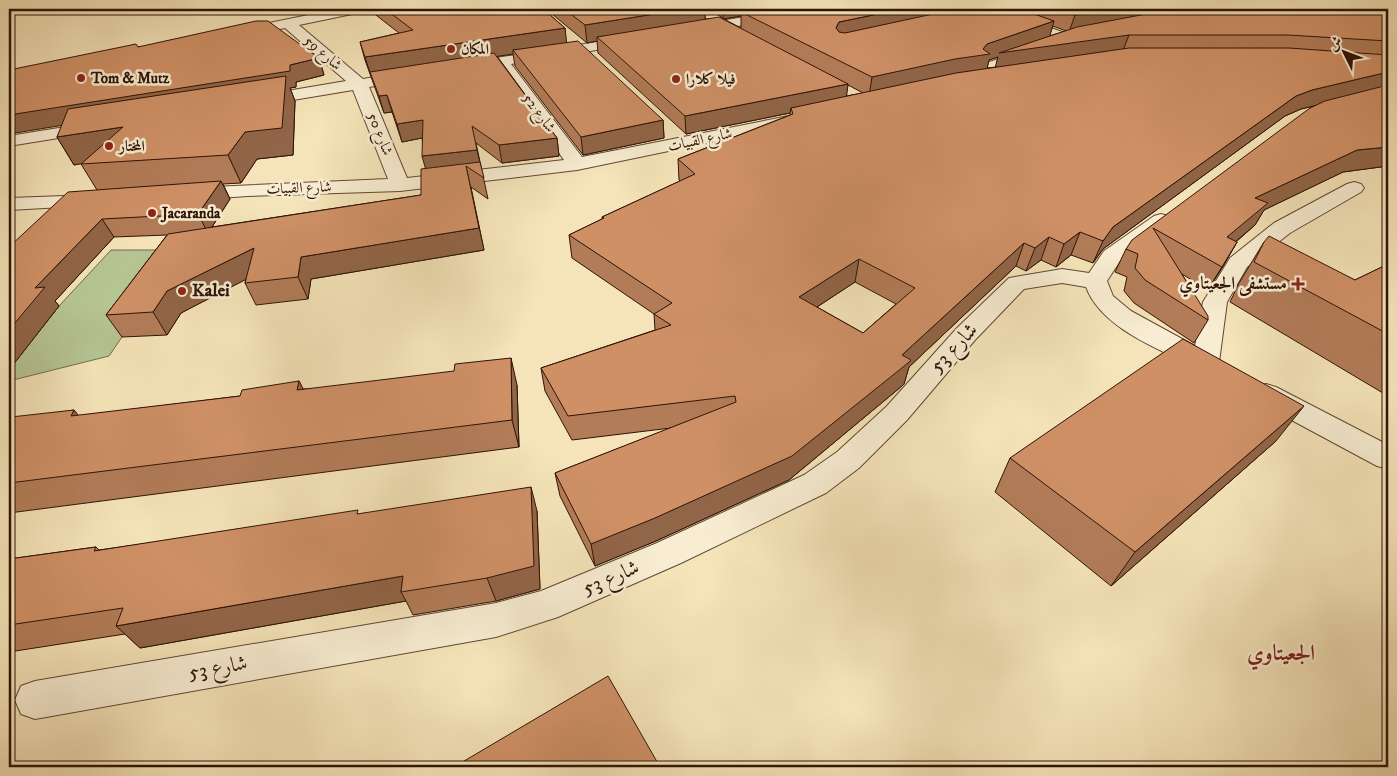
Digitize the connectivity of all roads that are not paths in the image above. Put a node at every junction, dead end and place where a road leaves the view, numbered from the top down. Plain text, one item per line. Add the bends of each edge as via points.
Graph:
1 (357, 9) edge
2 (818, 9) edge
3 (990, 10) edge
4 (705, 14) dead end
5 (974, 15) edge
6 (288, 23) junction
7 (719, 25) junction
8 (680, 32) edge
9 (737, 34) edge
10 (220, 37) edge
11 (651, 37) edge
12 (570, 38) dead end
13 (583, 50) junction
14 (501, 61) junction
15 (598, 63) edge
16 (444, 70) edge
17 (425, 73) edge
18 (1011, 76) edge
19 (359, 84) junction
20 (242, 103) edge
21 (810, 117) edge
22 (116, 124) edge
23 (669, 131) dead end
24 (9, 141) edge
25 (683, 144) junction
26 (577, 164) junction
27 (400, 185) junction
28 (1354, 188) dead end
29 (170, 196) edge
30 (112, 200) edge
31 (64, 203) junction
32 (9, 204) edge
33 (1174, 209) edge
34 (43, 223) edge
35 (1095, 281) junction
36 (1204, 362) junction
37 (1388, 458) edge
38 (35, 700) dead end

1 - 6 street
2 - 7 street
3 - 5 street
3 - 18 street via 1072,38 986,68 946,86
4 - 7 street
6 - 10 street
6 - 19 street, شارع 59
7 - 8 street
7 - 9 street
11 - 13 street
12 - 13 street
13 - 14 street
13 - 15 street
14 - 16 street
14 - 26 street, شارع 52
17 - 19 street
19 - 20 street
19 - 27 street, شارع 50
21 - 25 street, شارع القبيات
22 - 24 street
23 - 25 street
25 - 26 street, شارع القبيات
26 - 27 street, شارع القبيات
27 - 29 street, شارع القبيات
28 - 36 street via 1282,228 1238,263 1215,302
30 - 31 street
31 - 32 street
31 - 34 street
33 - 35 street via 1112,256
35 - 36 street via 1104,300 1138,327
35 - 38 street, شارع 53 via 1062,276 1017,283 966,334 897,413 848,460 815,484 670,553 545,606 496,620
36 - 37 street

